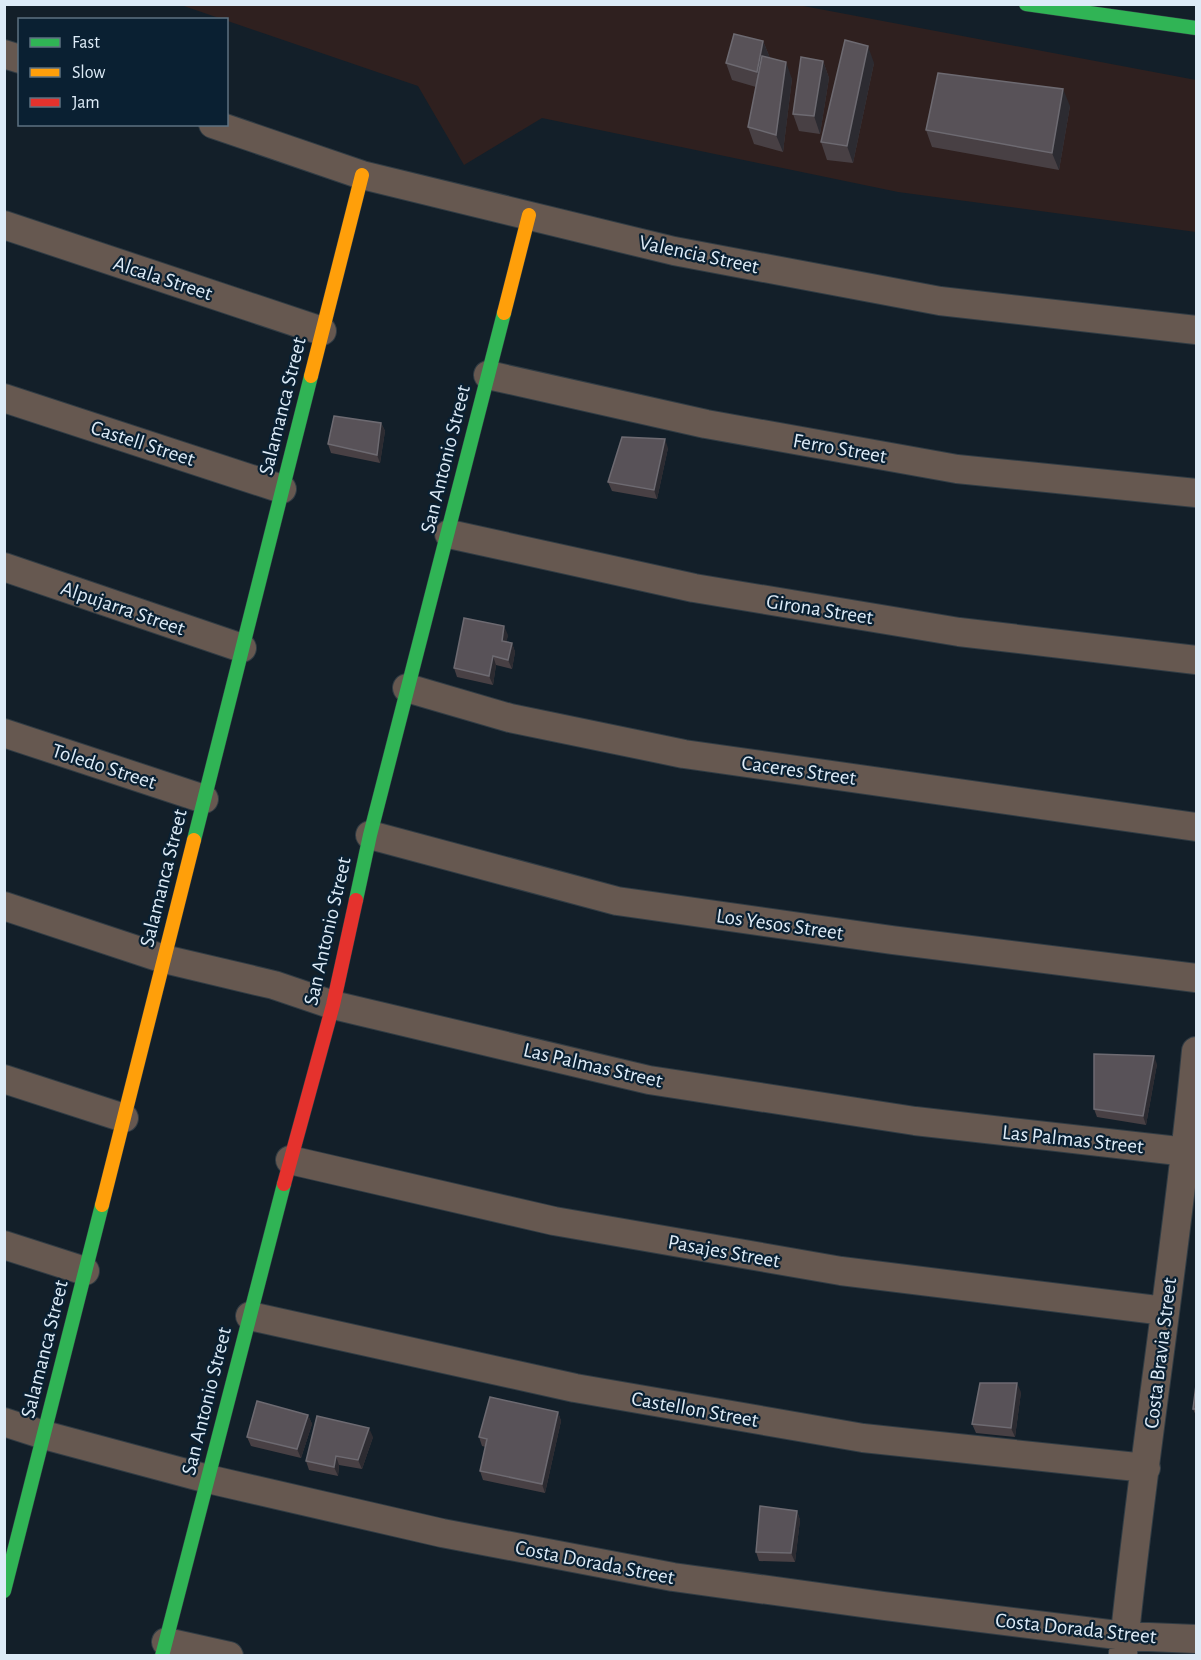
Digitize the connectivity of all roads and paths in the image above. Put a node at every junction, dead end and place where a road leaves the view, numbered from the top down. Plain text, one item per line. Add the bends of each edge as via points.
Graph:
1 (1026, 4) edge
2 (1197, 28) edge
3 (219, 126) edge
4 (362, 174) junction
5 (529, 215) junction
6 (4, 225) edge
7 (1197, 330) edge
8 (322, 331) junction
9 (488, 375) junction
10 (4, 398) edge
11 (282, 489) junction
12 (1197, 493) edge
13 (448, 534) junction
14 (4, 567) edge
15 (242, 648) junction
16 (1197, 660) edge
17 (407, 688) junction
18 (4, 733) edge
19 (204, 799) junction
20 (1197, 827) edge
21 (370, 835) junction
22 (4, 906) edge
23 (164, 959) junction
24 (1197, 978) edge
25 (333, 1005) junction
26 (1197, 1051) edge
27 (4, 1079) edge
28 (124, 1118) junction
29 (1192, 1152) edge
30 (290, 1160) junction
31 (4, 1245) edge
32 (85, 1272) junction
33 (1165, 1311) junction
34 (250, 1316) junction
35 (4, 1422) edge
36 (44, 1435) junction
37 (1146, 1468) junction
38 (208, 1479) junction
39 (4, 1591) edge
40 (1197, 1640) edge
41 (1124, 1646) edge
42 (164, 1649) edge
43 (229, 1656) edge

1 - 2 street
3 - 4 street, Valencia Street
4 - 5 street, Valencia Street
4 - 8 street, Salamanca Street
5 - 7 street, Valencia Street via 674,250 940,301
5 - 9 street, San Antonio Street
6 - 8 street, Alcala Street
8 - 11 street, Salamanca Street
9 - 12 street, Ferro Street via 706,424 957,469
9 - 13 street, San Antonio Street
10 - 11 street, Castell Street
11 - 15 street, Salamanca Street
13 - 16 street, Girona Street via 694,588 959,632
13 - 17 street, San Antonio Street
14 - 15 street, Alpujarra Street
15 - 19 street, Salamanca Street
17 - 20 street, Caceres Street via 510,718 684,754
17 - 21 street, San Antonio Street
18 - 19 street, Toledo Street
19 - 23 street, Salamanca Street
21 - 24 street, Los Yesos Street via 617,901
21 - 25 street, San Antonio Street
22 - 23 street, Las Palmas Street
23 - 25 street, Las Palmas Street via 274,985
23 - 28 street, Salamanca Street
25 - 29 street, Las Palmas Street via 649,1080 915,1121
25 - 30 street, San Antonio Street
26 - 29 street, Costa Bravia Street
27 - 28 street
28 - 32 street, Salamanca Street
29 - 33 street, Costa Bravia Street
30 - 33 street, Pasajes Street via 554,1221 841,1271
30 - 34 street, San Antonio Street
31 - 32 street
32 - 36 street, Salamanca Street
33 - 37 street, Costa Bravia Street
34 - 37 street, Castellon Street via 575,1388 863,1438
34 - 38 street, San Antonio Street
35 - 36 street, Costa Dorada Street
36 - 38 street, Costa Dorada Street
36 - 39 street, Salamanca Street
37 - 41 street, Costa Bravia Street
38 - 41 street, Costa Dorada Street via 442,1533 673,1577 896,1608
38 - 42 street, San Antonio Street
40 - 41 street, Costa Dorada Street
42 - 43 street

